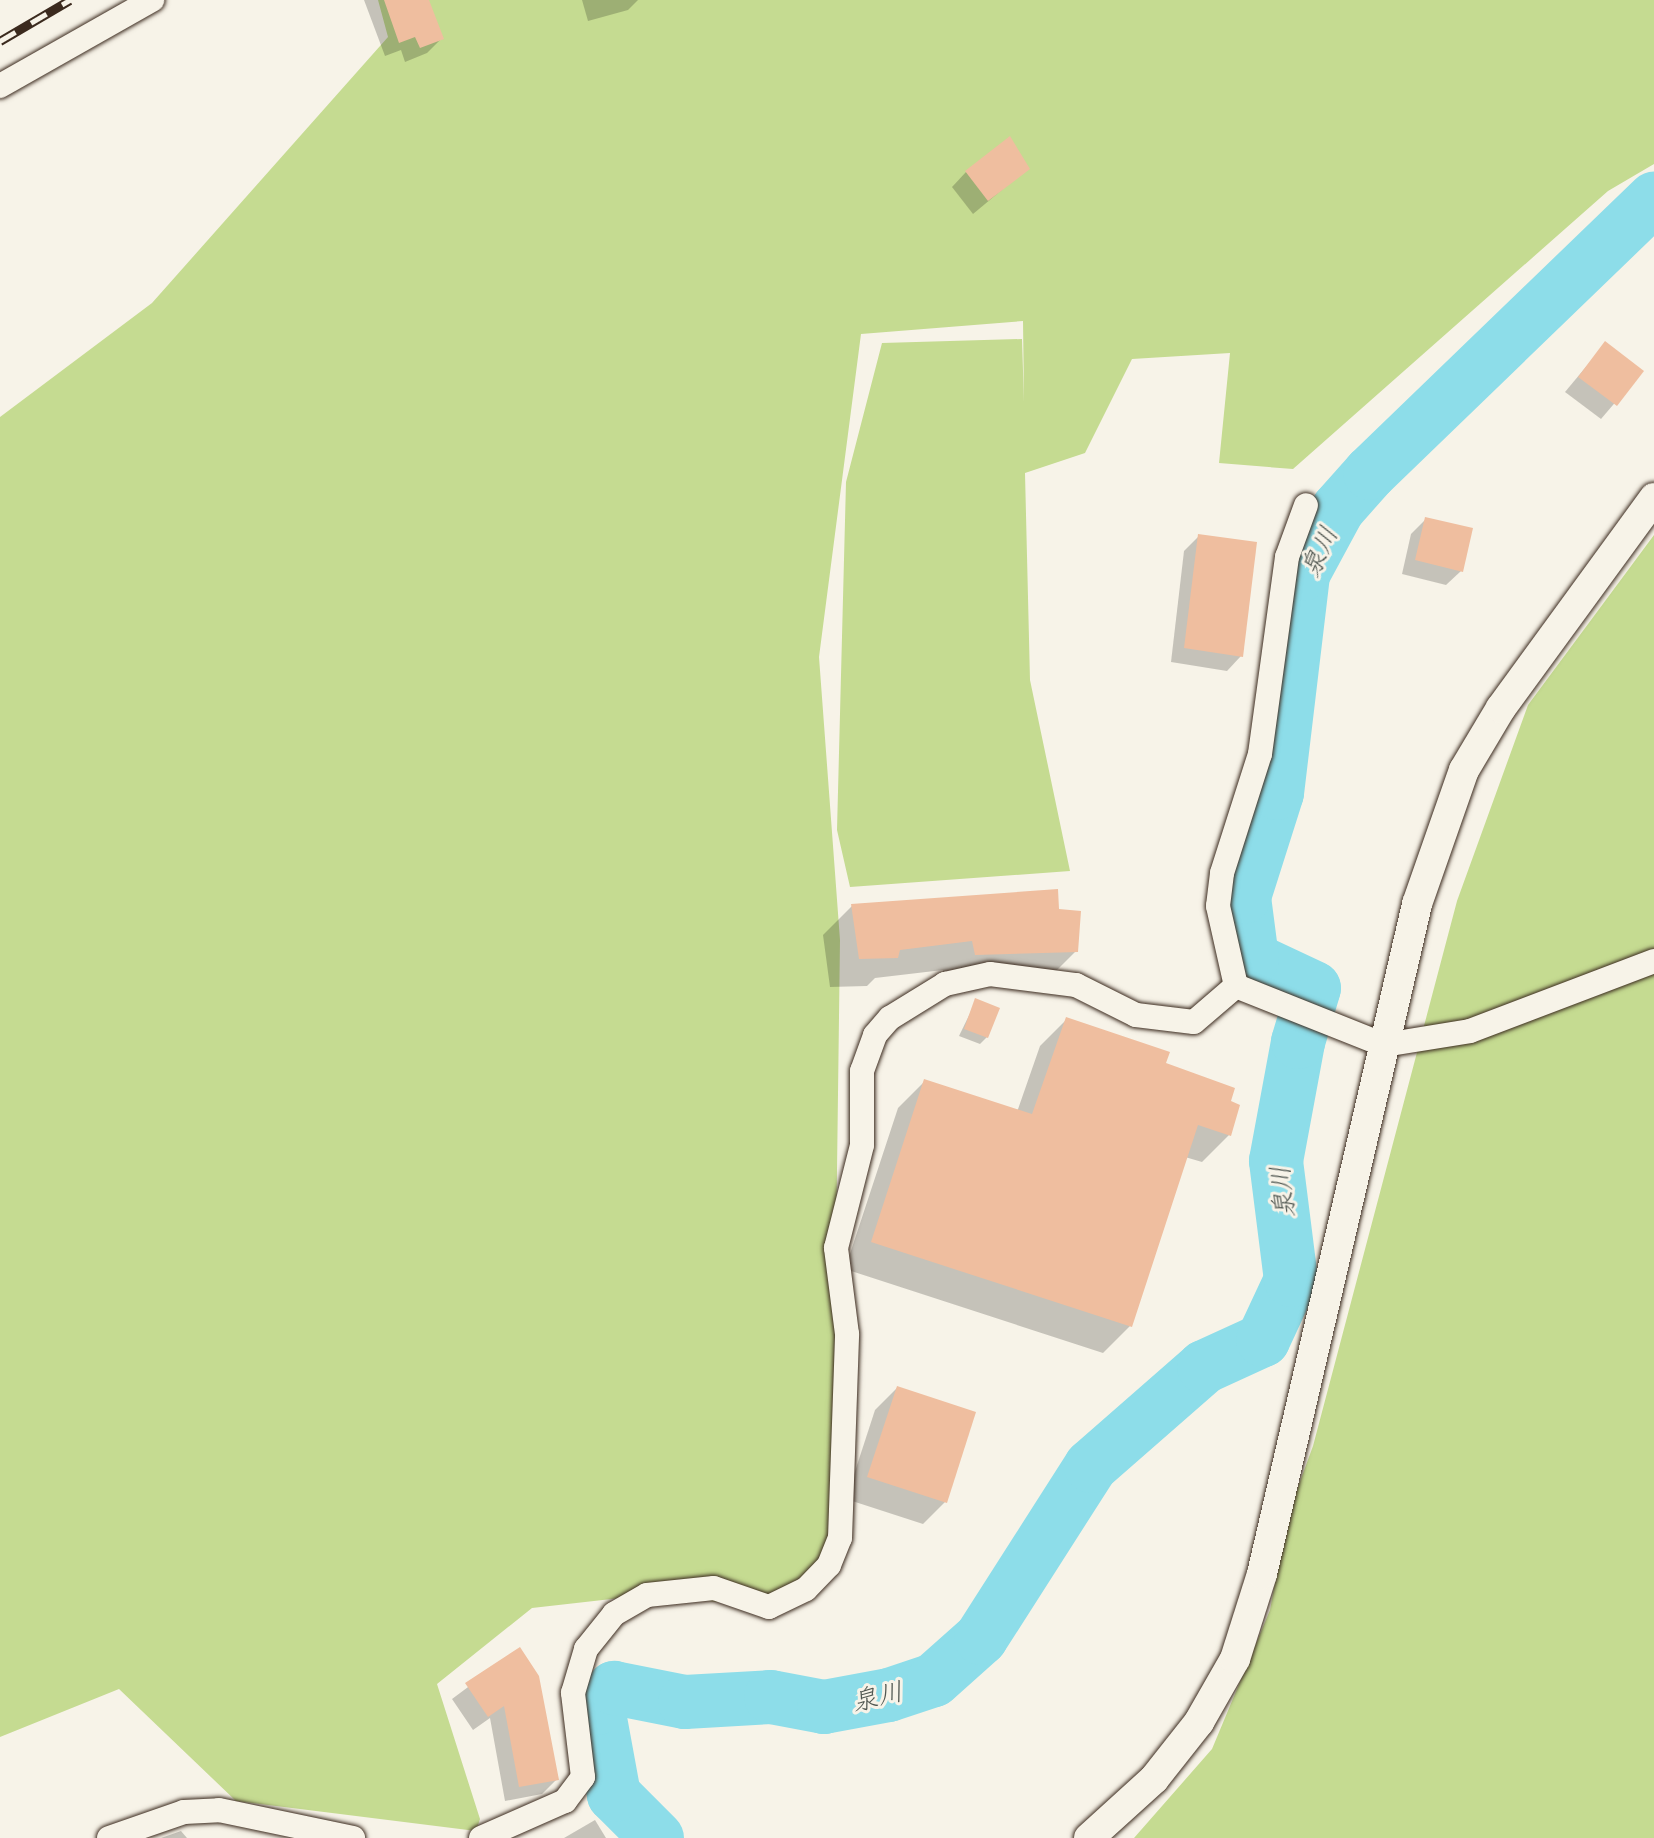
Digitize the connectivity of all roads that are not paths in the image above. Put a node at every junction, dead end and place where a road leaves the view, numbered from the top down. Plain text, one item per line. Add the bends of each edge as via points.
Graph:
1 (152, 0) edge
2 (0, 86) edge
3 (1654, 498) edge
4 (1306, 505) dead end
5 (1654, 961) edge
6 (1236, 986) junction
7 (1384, 1045) junction
8 (109, 1838) edge
9 (353, 1838) edge
10 (481, 1838) edge
11 (1089, 1838) edge

1 - 2 street
3 - 7 street via 1501,708 1464,770 1417,904
4 - 6 street via 1287,557 1260,754 1222,873 1218,906
5 - 7 street via 1470,1031
6 - 7 street
6 - 10 street via 1194,1022 1136,1015 1076,985 990,974 945,984 890,1018 875,1035 862,1071 862,1145 836,1248 847,1334 840,1538 829,1565 806,1589 769,1607 714,1588 647,1595 614,1614 586,1649 573,1693 583,1777 565,1801
7 - 11 street via 1262,1574 1235,1659 1199,1722 1154,1779
8 - 9 street via 184,1812 219,1810

